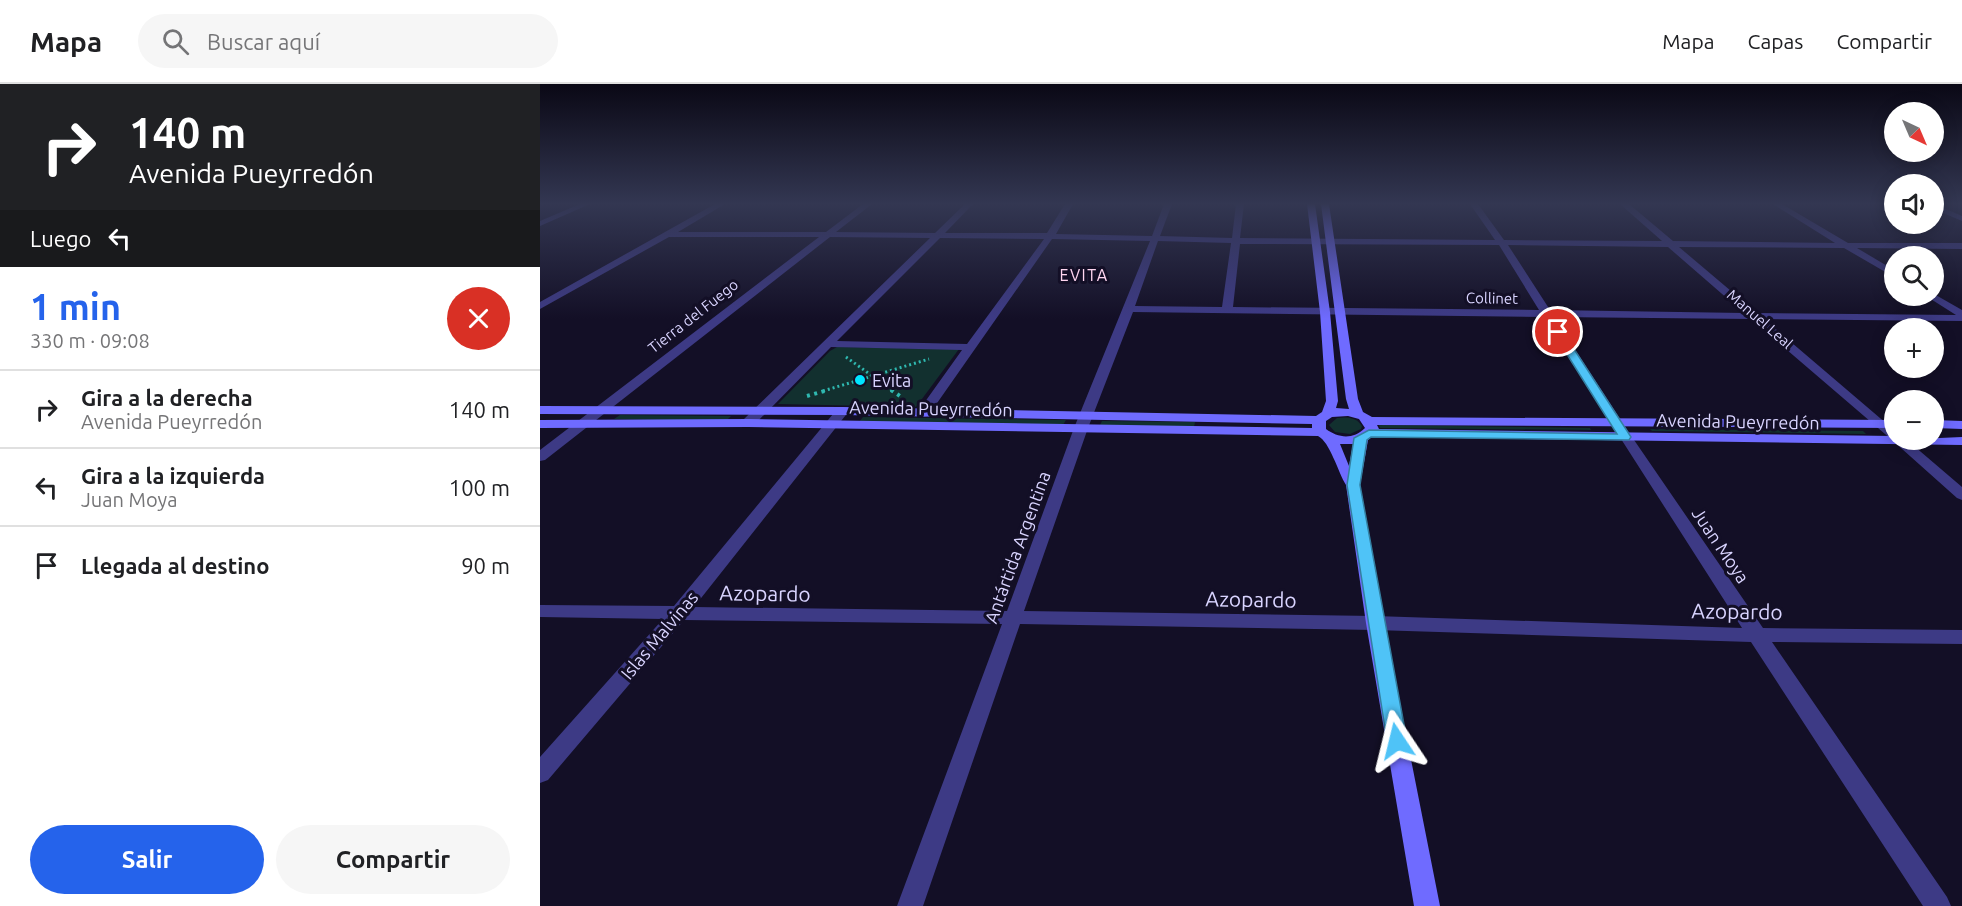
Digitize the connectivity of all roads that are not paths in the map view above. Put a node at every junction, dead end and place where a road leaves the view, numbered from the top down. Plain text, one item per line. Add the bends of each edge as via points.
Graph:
1 (651, 242) edge
2 (816, 242) edge
3 (932, 242) edge
4 (1045, 242) edge
5 (1153, 242) edge
6 (1237, 242) edge
7 (1315, 242) edge
8 (1331, 242) edge
9 (1501, 242) edge
10 (1531, 242) edge
11 (1842, 242) edge
12 (1670, 244) junction
13 (1846, 245) junction
14 (1962, 246) edge
15 (1884, 268) edge
16 (1944, 304) edge
17 (540, 306) edge
18 (1130, 309) junction
19 (1227, 311) junction
20 (1325, 312) junction
21 (1341, 312) junction
22 (1547, 314) junction
23 (1962, 316) edge
24 (1759, 318) junction
25 (828, 344) junction
26 (970, 347) junction
27 (540, 410) edge
28 (597, 411) junction
29 (759, 411) junction
30 (923, 413) junction
31 (838, 418) junction
32 (1083, 422) junction
33 (748, 423) junction
34 (1878, 423) junction
35 (1884, 423) edge
36 (540, 424) edge
37 (1944, 424) edge
38 (582, 425) junction
39 (1962, 425) edge
40 (1325, 426) junction
41 (1364, 427) junction
42 (1884, 428) edge
43 (1621, 431) junction
44 (1884, 439) edge
45 (1944, 441) edge
46 (1962, 441) edge
47 (1911, 450) edge
48 (540, 457) edge
49 (1353, 485) junction
50 (1962, 495) edge
51 (540, 611) edge
52 (678, 614) junction
53 (1011, 620) junction
54 (1375, 623) junction
55 (1757, 635) junction
56 (1962, 637) edge
57 (540, 773) edge
58 (910, 906) edge
59 (1427, 906) edge
60 (1938, 906) edge

1 - 17 street
2 - 28 street, Tierra del Fuego
3 - 25 street
4 - 26 street
5 - 18 street, Antártida Argentina
6 - 19 street
7 - 20 main road
8 - 21 main road
9 - 22 street, Juan Moya
10 - 12 street
11 - 13 street
12 - 13 street
12 - 24 street, Manuel Leal
13 - 14 street
13 - 15 street
16 - 23 street
18 - 19 street, Collinet
18 - 32 street, Antártida Argentina
19 - 20 street, Collinet
20 - 21 street, Collinet
20 - 40 main road via 1332,401
21 - 22 street, Collinet
21 - 41 main road via 1352,399
22 - 24 street, Collinet
22 - 43 street, Juan Moya
23 - 24 street, Collinet
24 - 34 street, Manuel Leal
25 - 26 street
25 - 29 street
26 - 30 street
27 - 28 main road, Avenida Pueyrredón
28 - 29 main road, Avenida Pueyrredón
28 - 38 street, Tierra del Fuego
29 - 31 main road, Avenida Pueyrredón
29 - 33 street
30 - 31 main road, Avenida Pueyrredón
30 - 32 main road, Avenida Pueyrredón
31 - 32 main road, Avenida Pueyrredón
31 - 33 main road, Avenida Pueyrredón
31 - 52 street, Islas Malvinas
32 - 40 main road, Avenida Pueyrredón
32 - 53 street, Antártida Argentina
33 - 38 main road, Avenida Pueyrredón
34 - 35 main road, Avenida Pueyrredón
34 - 42 street, Manuel Leal
34 - 43 main road, Avenida Pueyrredón
36 - 38 main road, Avenida Pueyrredón
37 - 39 main road
38 - 48 street, Tierra del Fuego
40 - 41 main road via 1348,440
40 - 41 main road via 1346,412
40 - 49 main road
41 - 43 main road, Avenida Pueyrredón
41 - 49 main road
43 - 44 main road, Avenida Pueyrredón
43 - 55 street, Juan Moya
45 - 46 main road, Avenida Pueyrredón
47 - 50 street
49 - 54 main road
51 - 52 street, Azopardo
52 - 53 street, Azopardo
52 - 57 street, Islas Malvinas
53 - 54 street, Azopardo
53 - 58 street, Antártida Argentina
54 - 55 street, Azopardo
54 - 59 main road
55 - 56 street, Azopardo
55 - 60 street, Juan Moya

